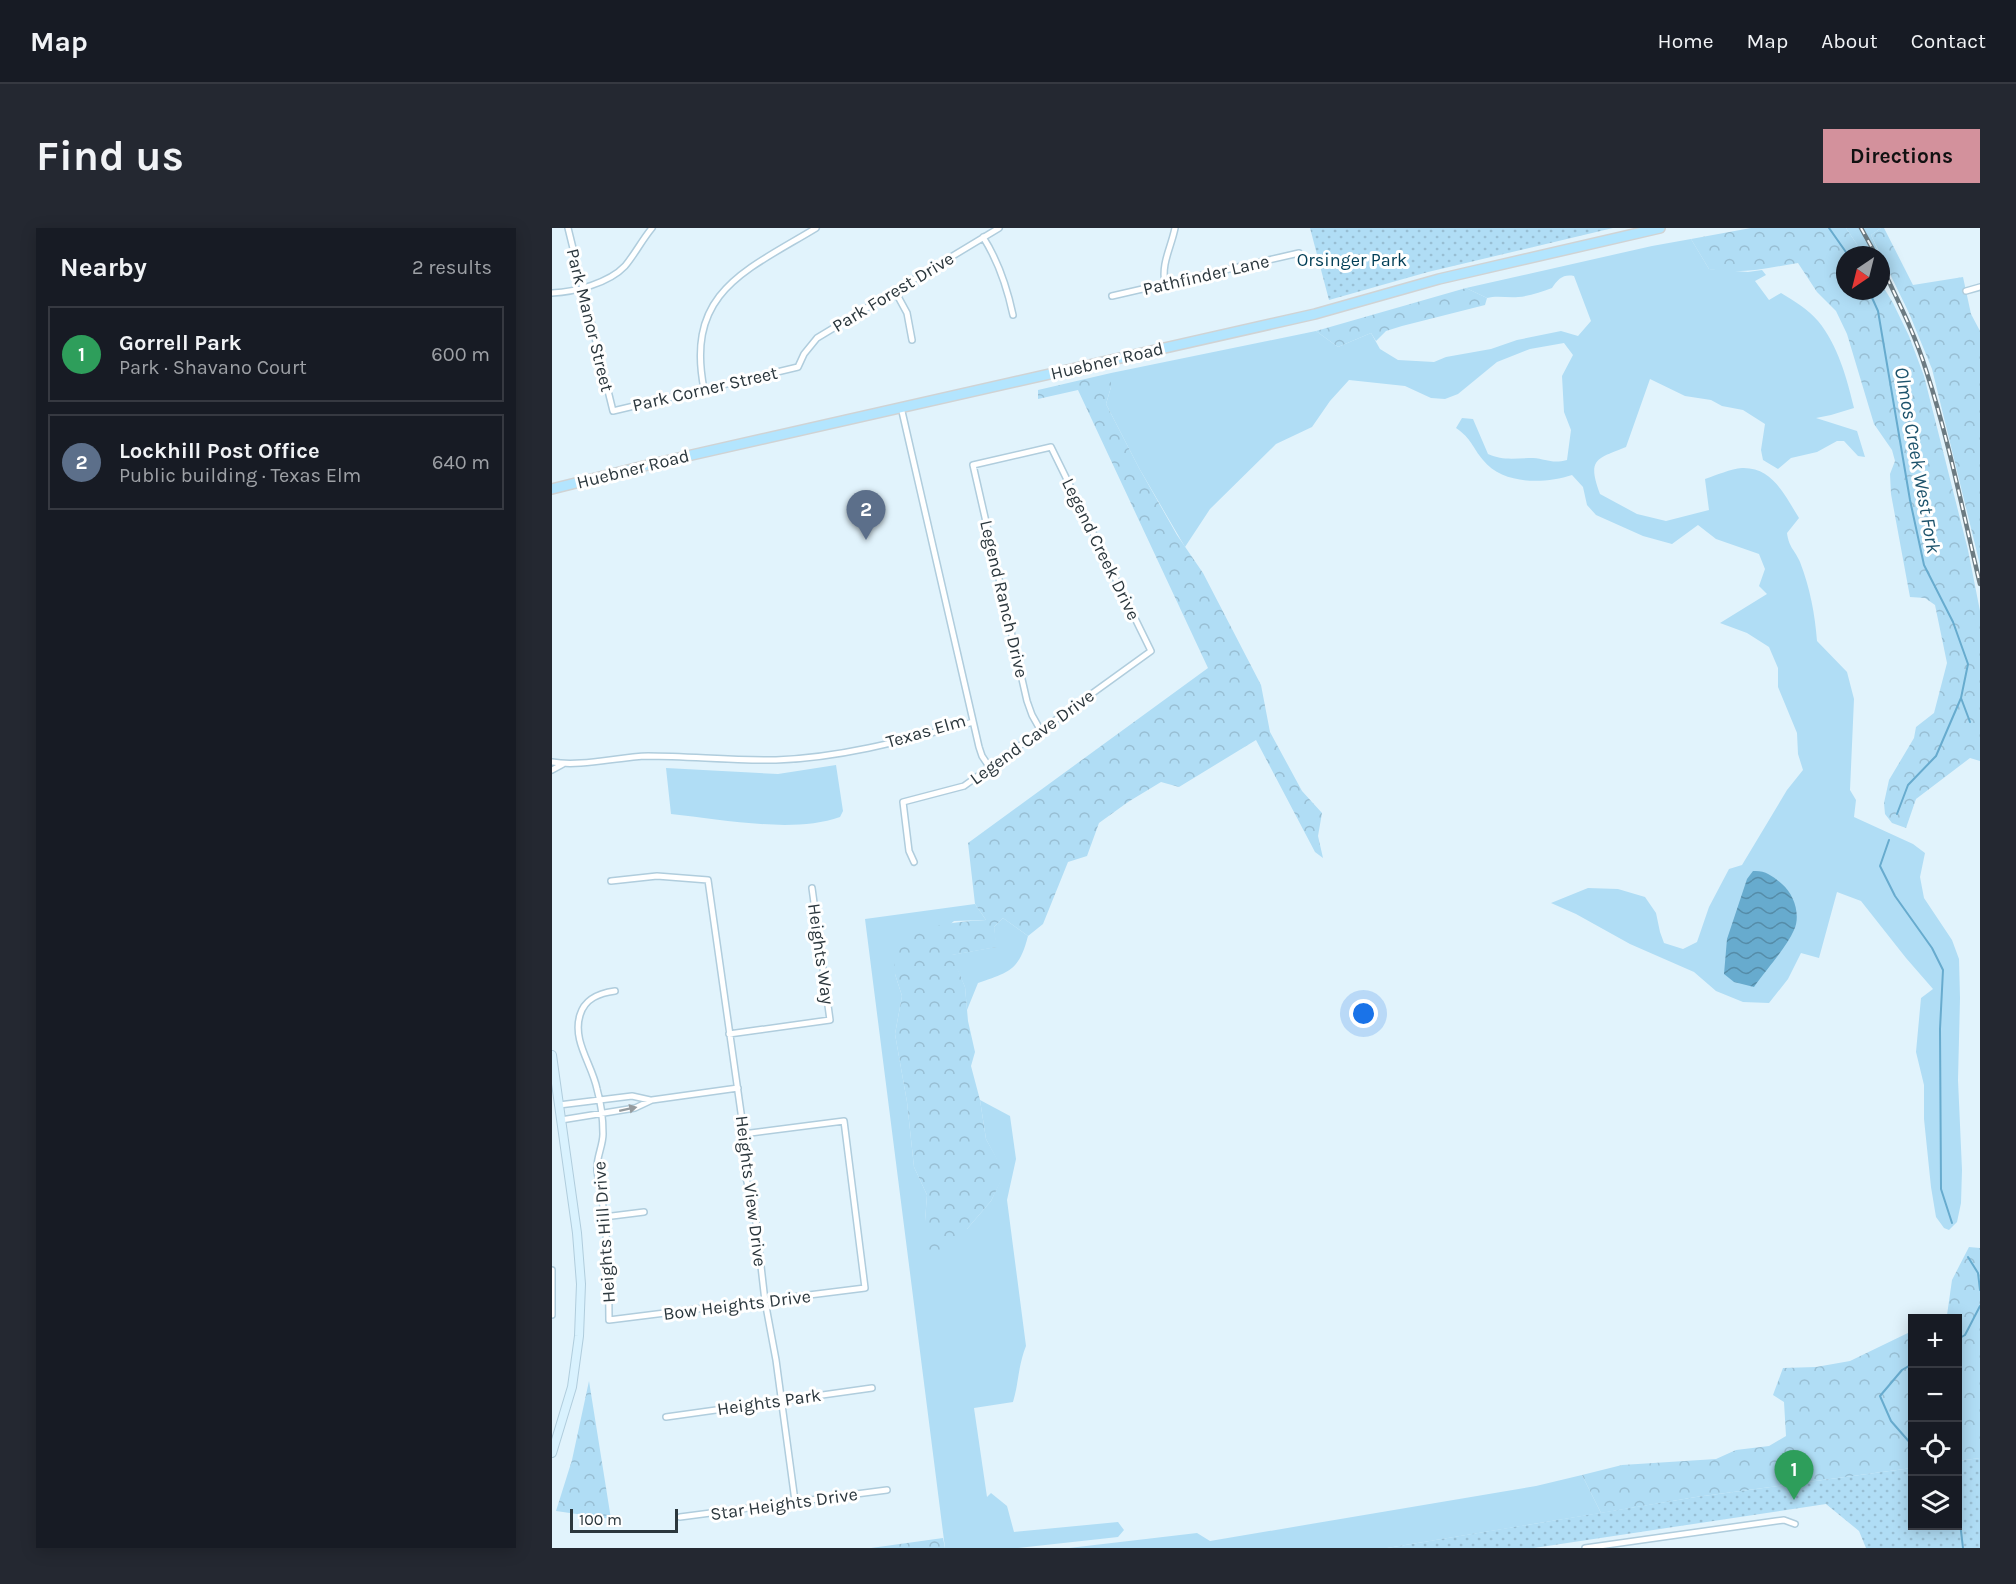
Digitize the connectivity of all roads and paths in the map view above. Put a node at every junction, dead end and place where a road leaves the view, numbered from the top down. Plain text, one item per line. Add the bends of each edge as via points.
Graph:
1 (568, 228) edge
2 (652, 228) edge
3 (816, 228) edge
4 (999, 228) edge
5 (1175, 228) edge
6 (1660, 228) edge
7 (983, 237) junction
8 (1299, 253) dead end
9 (1165, 284) junction
10 (1980, 286) edge
11 (583, 287) junction
12 (895, 291) junction
13 (1966, 291) dead end
14 (552, 293) edge
15 (1112, 296) dead end
16 (1013, 315) dead end
17 (912, 340) dead end
18 (798, 367) joint
19 (704, 389) junction
20 (901, 407) junction
21 (612, 411) joint
22 (973, 465) joint
23 (552, 489) edge
24 (1151, 651) joint
25 (973, 722) junction
26 (1041, 731) junction
27 (552, 762) edge
28 (562, 764) junction
29 (990, 768) junction
30 (552, 770) edge
31 (914, 862) dead end
32 (611, 881) dead end
33 (812, 888) dead end
34 (615, 990) dead end
35 (729, 1034) junction
36 (552, 1055) edge
37 (738, 1088) junction
38 (652, 1100) junction
39 (600, 1101) junction
40 (559, 1106) junction
41 (601, 1114) junction
42 (561, 1120) junction
43 (743, 1134) junction
44 (644, 1212) dead end
45 (604, 1217) junction
46 (552, 1270) edge
47 (765, 1301) junction
48 (552, 1315) edge
49 (609, 1320) joint
50 (872, 1388) dead end
51 (782, 1401) junction
52 (666, 1417) dead end
53 (552, 1453) edge
54 (887, 1490) dead end
55 (795, 1501) junction
56 (680, 1517) dead end
57 (1795, 1524) dead end
58 (1585, 1548) edge

1 - 11 street, Park Manor Street
2 - 11 street via 618,272
3 - 19 street via 741,273 719,296 704,325 700,346
4 - 7 street, Park Forest Drive
5 - 9 street via 1163,267
6 - 20 main road, Huebner Road via 1439,279 1315,314
7 - 12 street, Park Forest Drive
7 - 16 street via 1002,274
8 - 9 street, Pathfinder Lane
9 - 15 street, Pathfinder Lane
10 - 13 street
11 - 14 street
11 - 21 street, Park Manor Street
12 - 17 street via 907,313
12 - 18 street, Park Forest Drive via 817,338
18 - 19 street, Park Corner Street
19 - 21 street, Park Corner Street
20 - 23 main road, Huebner Road
20 - 25 street, Texas Elm
22 - 24 street, Legend Creek Drive via 1051,447
22 - 26 street, Legend Ranch Drive via 1027,701
24 - 26 street, Legend Cave Drive
25 - 28 street, Texas Elm via 812,757 623,757
25 - 29 street via 982,756
26 - 29 street, Legend Cave Drive
27 - 28 street, Texas Elm
28 - 30 street, Texas Elm
29 - 31 street, Legend Cave Drive via 964,786 903,802
32 - 35 street, Heights View Drive via 657,876 708,880
33 - 35 street, Heights Way via 830,1020
34 - 39 street, Heights Hill Drive via 591,998 580,1015 580,1040
35 - 37 street, Heights View Drive
36 - 40 main road
37 - 38 street
37 - 43 street, Heights View Drive
38 - 39 street via 632,1096
41 -> 38 street via 635,1108
39 - 40 street
39 - 41 street, Heights Hill Drive
40 - 42 main road
41 - 42 street
41 - 45 street, Heights Hill Drive via 603,1135 597,1168
42 - 53 main road via 581,1284 572,1387
43 - 47 street, Heights View Drive
43 - 47 street, Bow Heights Drive via 844,1121 865,1288
44 - 45 street
45 - 49 street, Heights Hill Drive
46 - 48 street
47 - 49 street, Bow Heights Drive
47 - 51 street, Heights View Drive
50 - 51 street, Heights Park
51 - 52 street, Heights Park
51 - 55 street, Heights View Drive
54 - 55 street, Star Heights Drive
55 - 56 street, Star Heights Drive
57 - 58 street via 1776,1521

